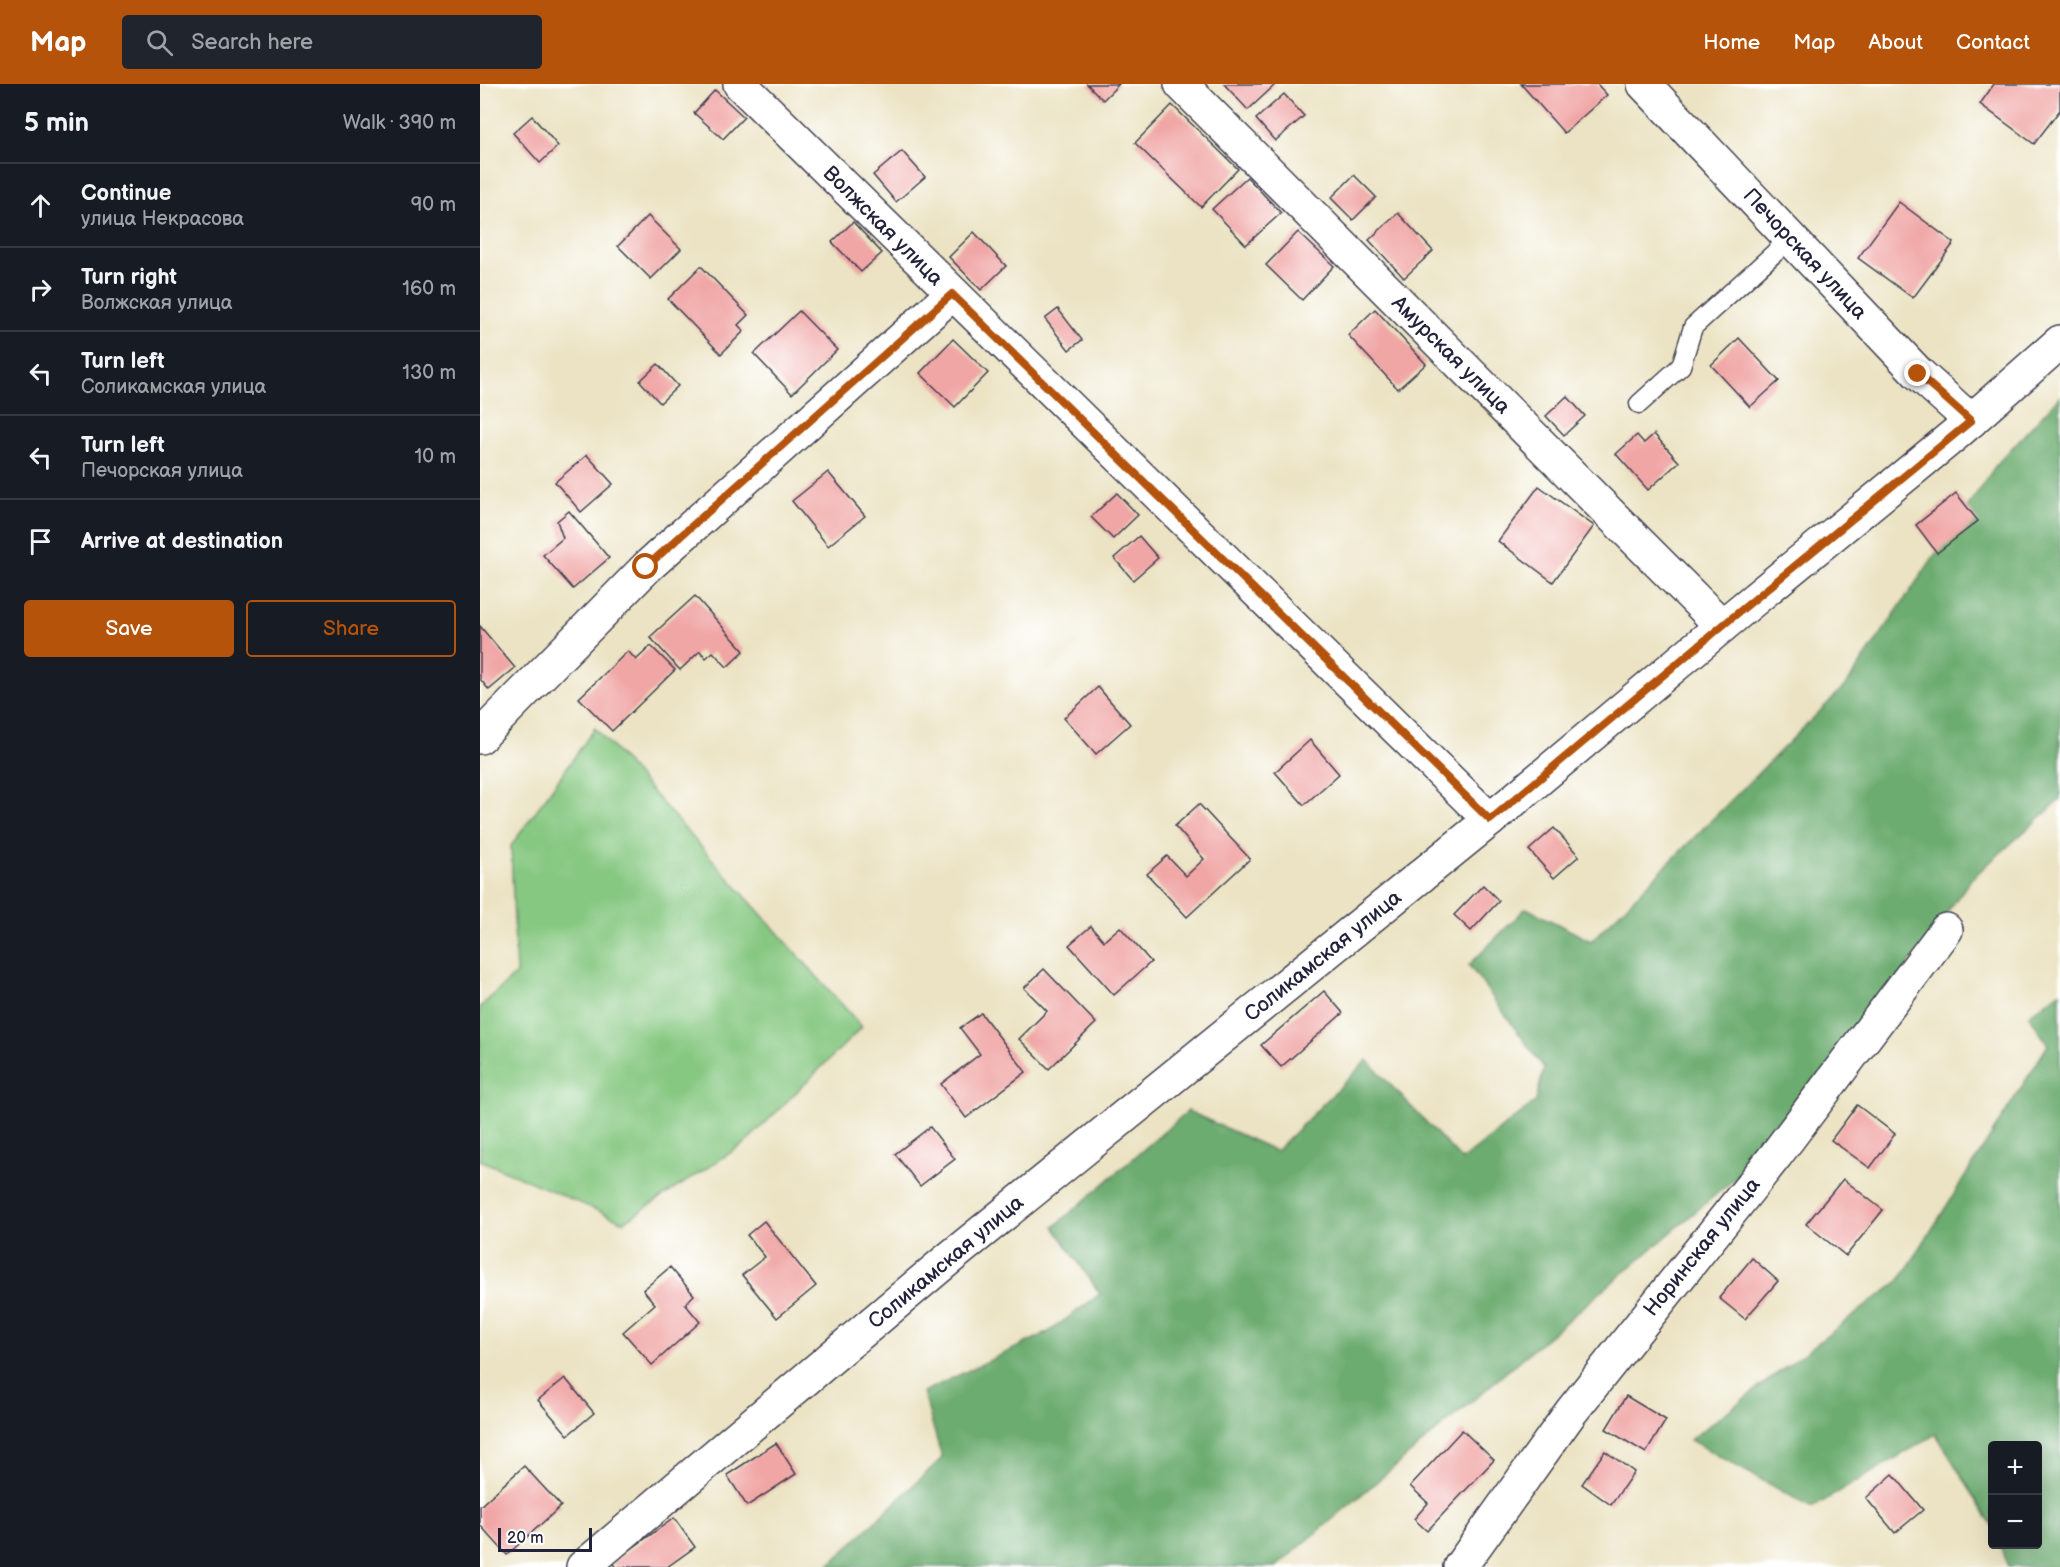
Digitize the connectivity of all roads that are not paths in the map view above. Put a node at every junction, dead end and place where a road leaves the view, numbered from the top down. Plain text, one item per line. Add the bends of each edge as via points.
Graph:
1 (740, 84) edge
2 (1181, 84) edge
3 (1644, 84) edge
4 (1790, 239) junction
5 (952, 294) junction
6 (2060, 342) edge
7 (1639, 404) dead end
8 (1971, 421) junction
9 (1722, 626) junction
10 (480, 737) edge
11 (1490, 820) junction
12 (1946, 930) dead end
13 (583, 1567) edge
14 (1460, 1567) edge

1 - 5 street, Волжская улица
2 - 9 street, Амурская улица
3 - 4 street, Печорская улица
4 - 7 lane via 1694,327 1681,366
4 - 8 street, Печорская улица via 1918,374
5 - 10 street via 646,567
5 - 11 street, Волжская улица
6 - 8 street, Соликамская улица
8 - 9 street, Соликамская улица
9 - 11 street, Соликамская улица
11 - 13 street, Соликамская улица via 946,1260
12 - 14 street, Норинская улица via 1776,1155 1570,1412

